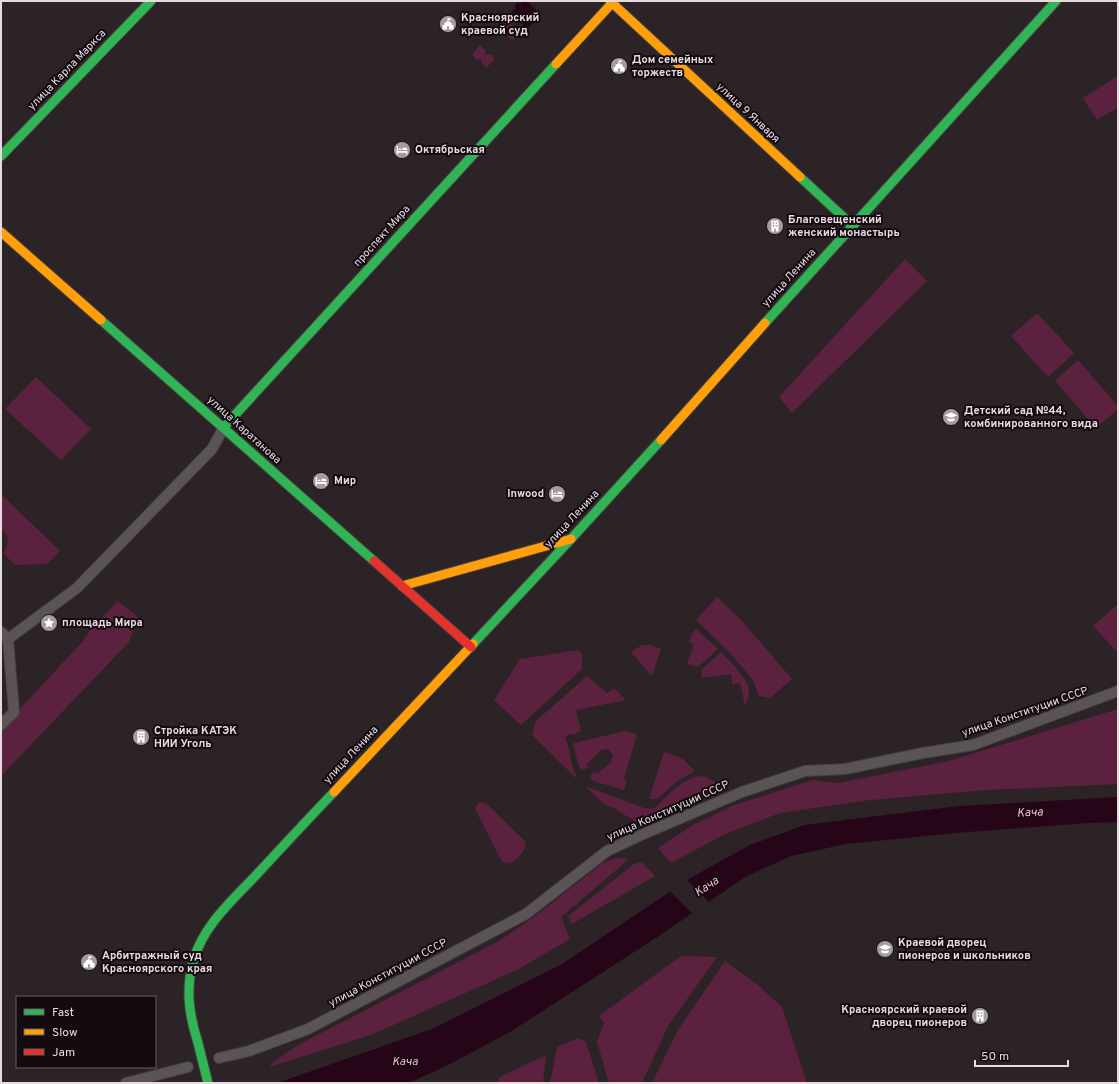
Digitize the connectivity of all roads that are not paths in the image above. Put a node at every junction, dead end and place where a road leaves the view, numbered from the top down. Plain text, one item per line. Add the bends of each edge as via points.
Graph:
1 (151, 1) edge
2 (1056, 1) edge
3 (612, 2) edge
4 (1, 156) edge
5 (853, 226) junction
6 (1, 232) edge
7 (224, 427) junction
8 (571, 539) junction
9 (402, 586) junction
10 (5, 636) edge
11 (471, 647) junction
12 (1118, 691) edge
13 (1, 725) edge
14 (219, 1058) dead end
15 (188, 1067) dead end
16 (126, 1083) edge
17 (208, 1083) edge

1 - 4 main road, улица Карла Маркса
2 - 5 main road, улица Ленина
3 - 5 main road, улица 9 Января
3 - 7 main road, проспект Мира
5 - 8 main road, улица Ленина
6 - 7 main road, улица Каратанова
7 - 9 main road, улица Каратанова
7 - 10 street, проспект Мира via 212,449 77,588
8 - 9 main road
8 - 11 main road, улица Ленина
9 - 11 main road, улица Каратанова
10 - 13 street via 14,712
11 - 17 main road, улица Ленина, bridge via 207,931 192,963 188,993 190,1014
12 - 14 street, улица Конституции СССР via 973,745 845,769 806,771 742,792 607,851 526,914 308,1029 249,1051
15 - 16 street

